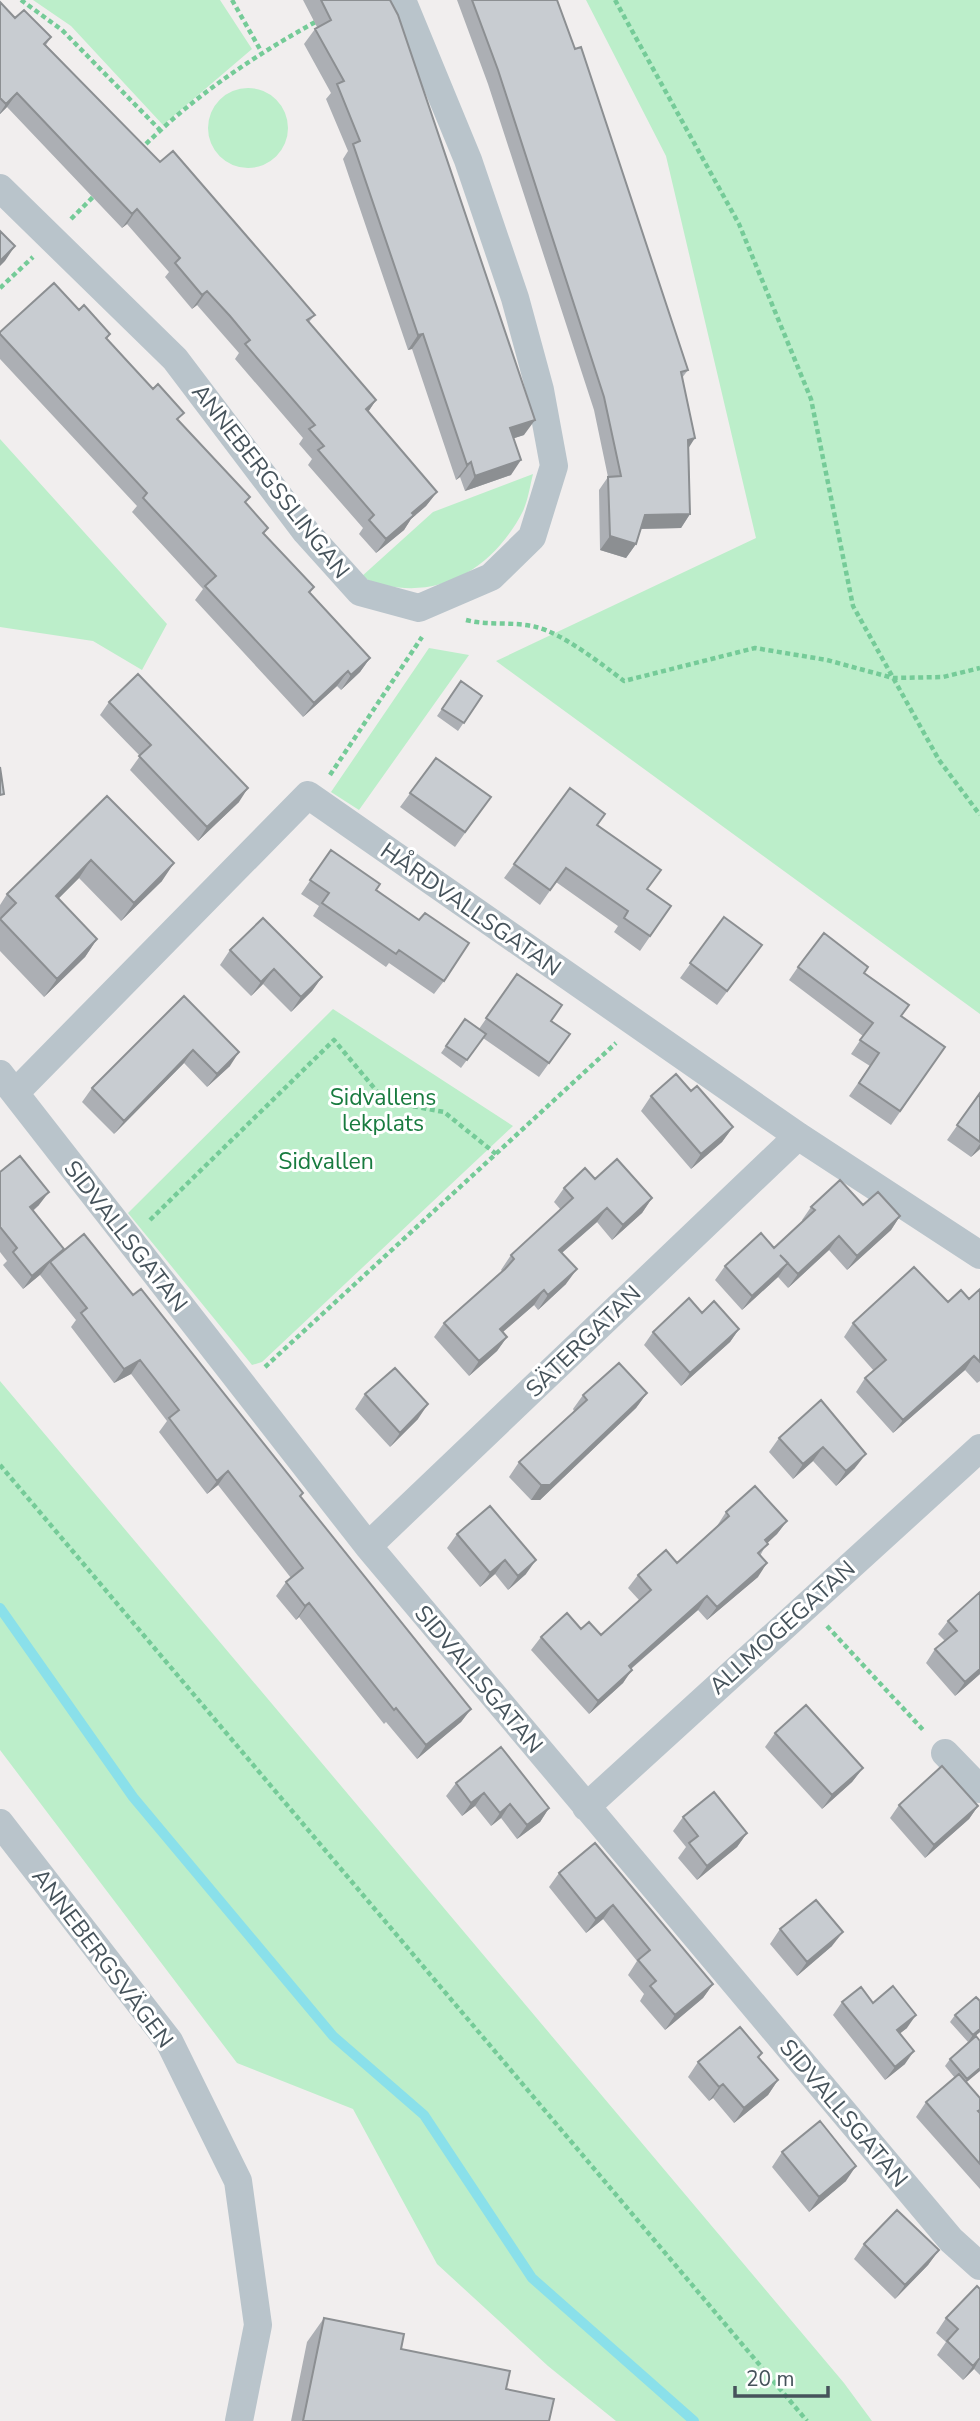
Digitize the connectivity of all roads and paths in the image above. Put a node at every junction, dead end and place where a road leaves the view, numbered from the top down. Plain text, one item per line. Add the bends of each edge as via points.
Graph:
1 (21, 0) edge
2 (232, 0) edge
3 (402, 0) edge
4 (615, 0) edge
5 (321, 19) edge
6 (261, 51) junction
7 (160, 131) junction
8 (130, 160) edge
9 (0, 188) edge
10 (101, 190) edge
11 (52, 239) junction
12 (0, 288) edge
13 (419, 608) junction
14 (980, 668) edge
15 (894, 678) junction
16 (314, 799) junction
17 (980, 815) edge
18 (637, 1024) junction
19 (8, 1084) edge
20 (798, 1136) junction
21 (496, 1154) junction
22 (130, 1240) junction
23 (980, 1255) edge
24 (243, 1385) junction
25 (980, 1448) edge
26 (0, 1465) edge
27 (368, 1546) junction
28 (807, 1604) junction
29 (945, 1754) joint
30 (980, 1789) edge
31 (586, 1807) junction
32 (0, 1823) edge
33 (980, 2266) edge
34 (239, 2421) edge
35 (807, 2421) edge

1 - 7 path via 62,30
2 - 6 path
3 - 13 street via 468,160 515,298 540,390 554,466 532,537 491,577
4 - 15 path via 739,224 811,399 853,606
5 - 6 path
6 - 7 path
7 - 8 path
9 - 11 street, ANNEBERGSSLINGAN
10 - 11 path
11 - 12 path
11 - 13 street, ANNEBERGSSLINGAN via 176,359 306,532 360,592
13 - 15 path via 481,624 537,627 592,656 624,681 755,648
13 - 16 path via 425,633
14 - 15 path via 943,677
15 - 17 path via 939,760
16 - 18 street, HÅRDVALLSGATAN
16 - 19 street via 307,795
18 - 20 street, HÅRDVALLSGATAN
18 - 21 path
19 - 22 street, SIDVALLSGATAN
20 - 23 street, HÅRDVALLSGATAN
20 - 27 street, SÄTERGATAN
21 - 22 path via 444,1112 385,1101 334,1040
21 - 24 path
22 - 24 street, SIDVALLSGATAN
24 - 27 street, SIDVALLSGATAN
25 - 28 street, ALLMOGEGATAN
26 - 35 path
27 - 31 street, SIDVALLSGATAN
28 - 29 path
28 - 31 street, ALLMOGEGATAN
29 - 30 street
31 - 33 street, SIDVALLSGATAN via 951,2240
32 - 34 street, ANNEBERGSVÄGEN via 169,2041 238,2181 258,2325

